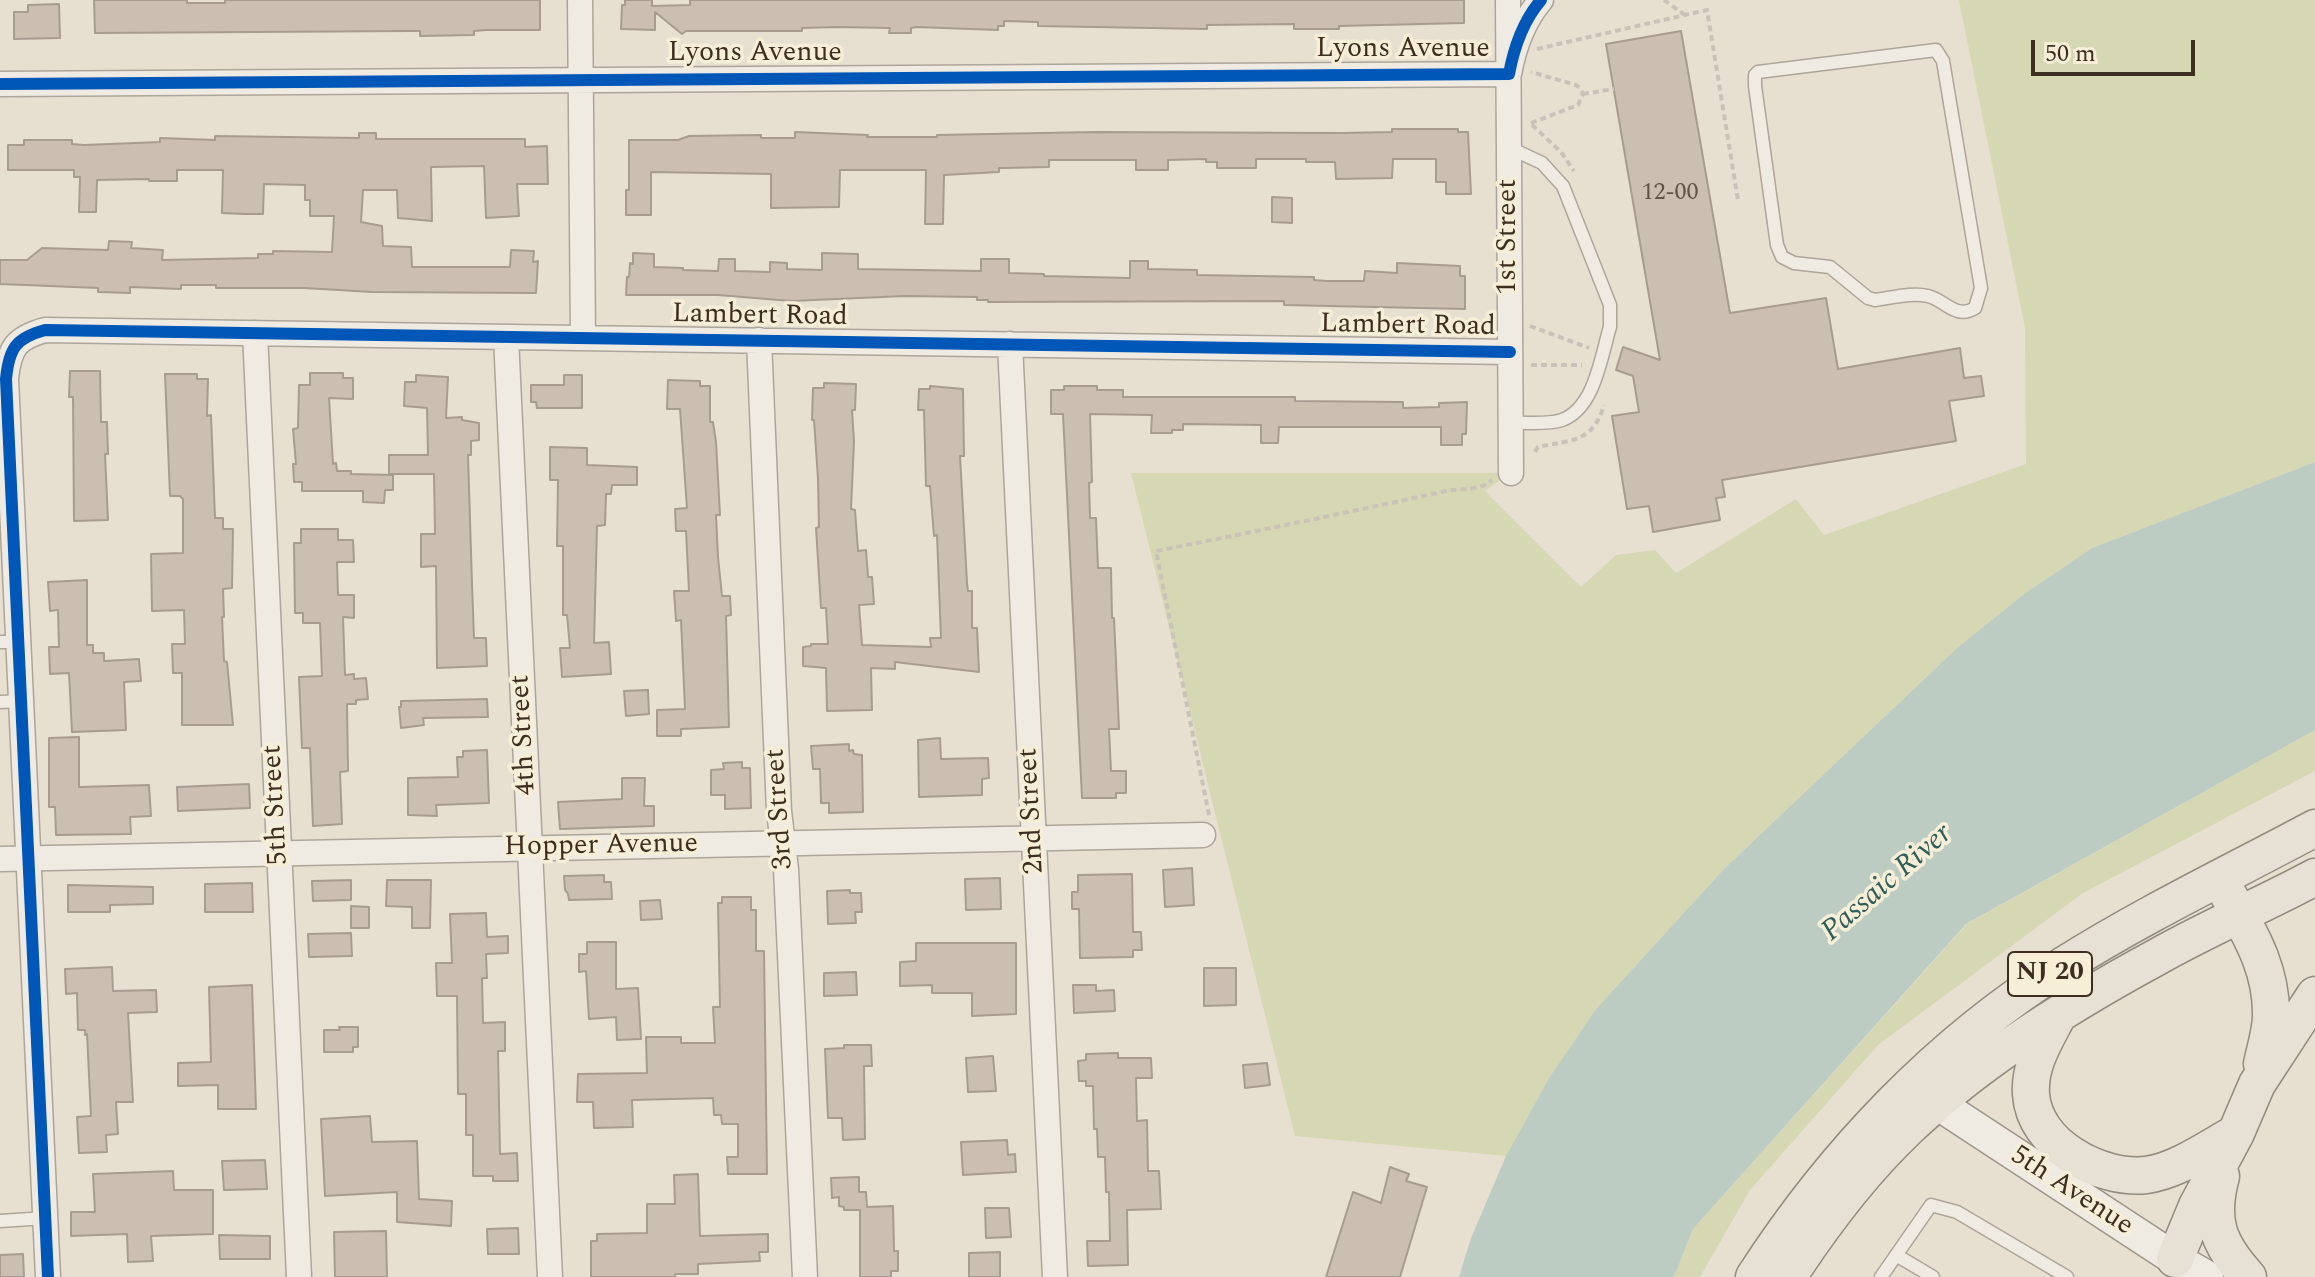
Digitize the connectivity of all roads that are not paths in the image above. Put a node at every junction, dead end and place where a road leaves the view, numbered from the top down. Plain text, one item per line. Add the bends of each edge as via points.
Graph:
1 (580, 0) edge
2 (1508, 0) edge
3 (1541, 0) edge
4 (1936, 50) joint
5 (1519, 73) junction
6 (581, 80) junction
7 (0, 84) edge
8 (1510, 148) junction
9 (255, 333) junction
10 (506, 337) junction
11 (583, 338) junction
12 (759, 340) junction
13 (1010, 344) junction
14 (1519, 358) junction
15 (1511, 423) junction
16 (1506, 476) road end
17 (8, 578) edge
18 (9, 642) edge
19 (10, 701) edge
20 (2315, 828) edge
21 (1203, 835) road end
22 (1034, 838) junction
23 (783, 843) junction
24 (530, 848) junction
25 (279, 853) junction
26 (0, 859) edge
27 (28, 859) junction
28 (2315, 877) edge
29 (2219, 879) junction
30 (2240, 916) junction
31 (2315, 995) edge
32 (2056, 1018) junction
33 (2257, 1084) junction
34 (1937, 1103) junction
35 (2236, 1133) junction
36 (46, 1218) junction
37 (0, 1221) edge
38 (1896, 1255) junction
39 (2174, 1264) junction
40 (48, 1277) edge
41 (299, 1277) edge
42 (550, 1277) edge
43 (805, 1277) edge
44 (1055, 1277) edge
45 (1754, 1277) edge
46 (1788, 1277) edge
47 (1881, 1277) edge
48 (1933, 1277) edge
49 (2067, 1277) edge
50 (2207, 1277) edge
51 (2248, 1277) edge

1 - 6 street
2 - 5 street, 1st Street
3 - 5 street via 1513,53
4 - 4 lane via 1758,72 1755,86 1782,257 1830,267 1868,298 1928,296 1965,312 1975,308 1981,288 1943,61
5 - 6 street, Lyons Avenue
5 - 8 street, 1st Street
6 - 7 street, Lyons Avenue
6 - 11 street
8 - 14 street, 1st Street
8 - 15 lane via 1542,163 1563,186 1610,305 1610,327 1582,405 1553,422
9 - 10 street, Lambert Road
9 - 17 street, Lambert Road via 45,330 14,346 6,379
9 - 25 street, 5th Street
10 - 11 street, Lambert Road
10 - 24 street, 4th Street
11 - 12 street, Lambert Road
12 - 13 street, Lambert Road
12 - 23 street, 3rd Street
13 - 14 street, Lambert Road
13 - 22 street, 2nd Street
14 - 15 street, 1st Street
15 - 16 street, 1st Street
17 - 18 street
18 - 19 street
19 - 27 street
20 - 29 main road, NJ 20
21 - 22 street, Hopper Avenue
22 - 23 street, Hopper Avenue
22 - 44 street, 2nd Street
23 - 24 street, Hopper Avenue
23 - 43 street, 3rd Street
24 - 25 street, Hopper Avenue
24 - 42 street, 4th Street
25 - 27 street, Hopper Avenue
25 - 41 street, 5th Street
26 - 27 street, Hopper Avenue
27 - 36 street
28 - 30 main road, NJ 20
29 - 30 main road
29 - 45 main road, NJ 20 via 2063,966 1951,1049 1834,1167
30 - 32 main road, NJ 20 via 2160,954
30 - 33 main road via 2269,982 2271,1017
31 - 33 main road
32 - 34 main road, NJ 20 via 2007,1048
32 - 35 main road via 2035,1061 2031,1095 2043,1127 2064,1151 2115,1173 2147,1175
33 - 35 main road
34 - 39 main road, 5th Avenue
34 - 46 main road, NJ 20 via 1847,1196
35 - 39 main road via 2197,1206
35 - 51 main road via 2220,1180 2215,1217 2226,1251
36 - 37 lane
36 - 40 street
38 - 47 lane
38 - 48 lane
38 - 49 lane via 1931,1205 1957,1212
39 - 50 main road, 5th Avenue

